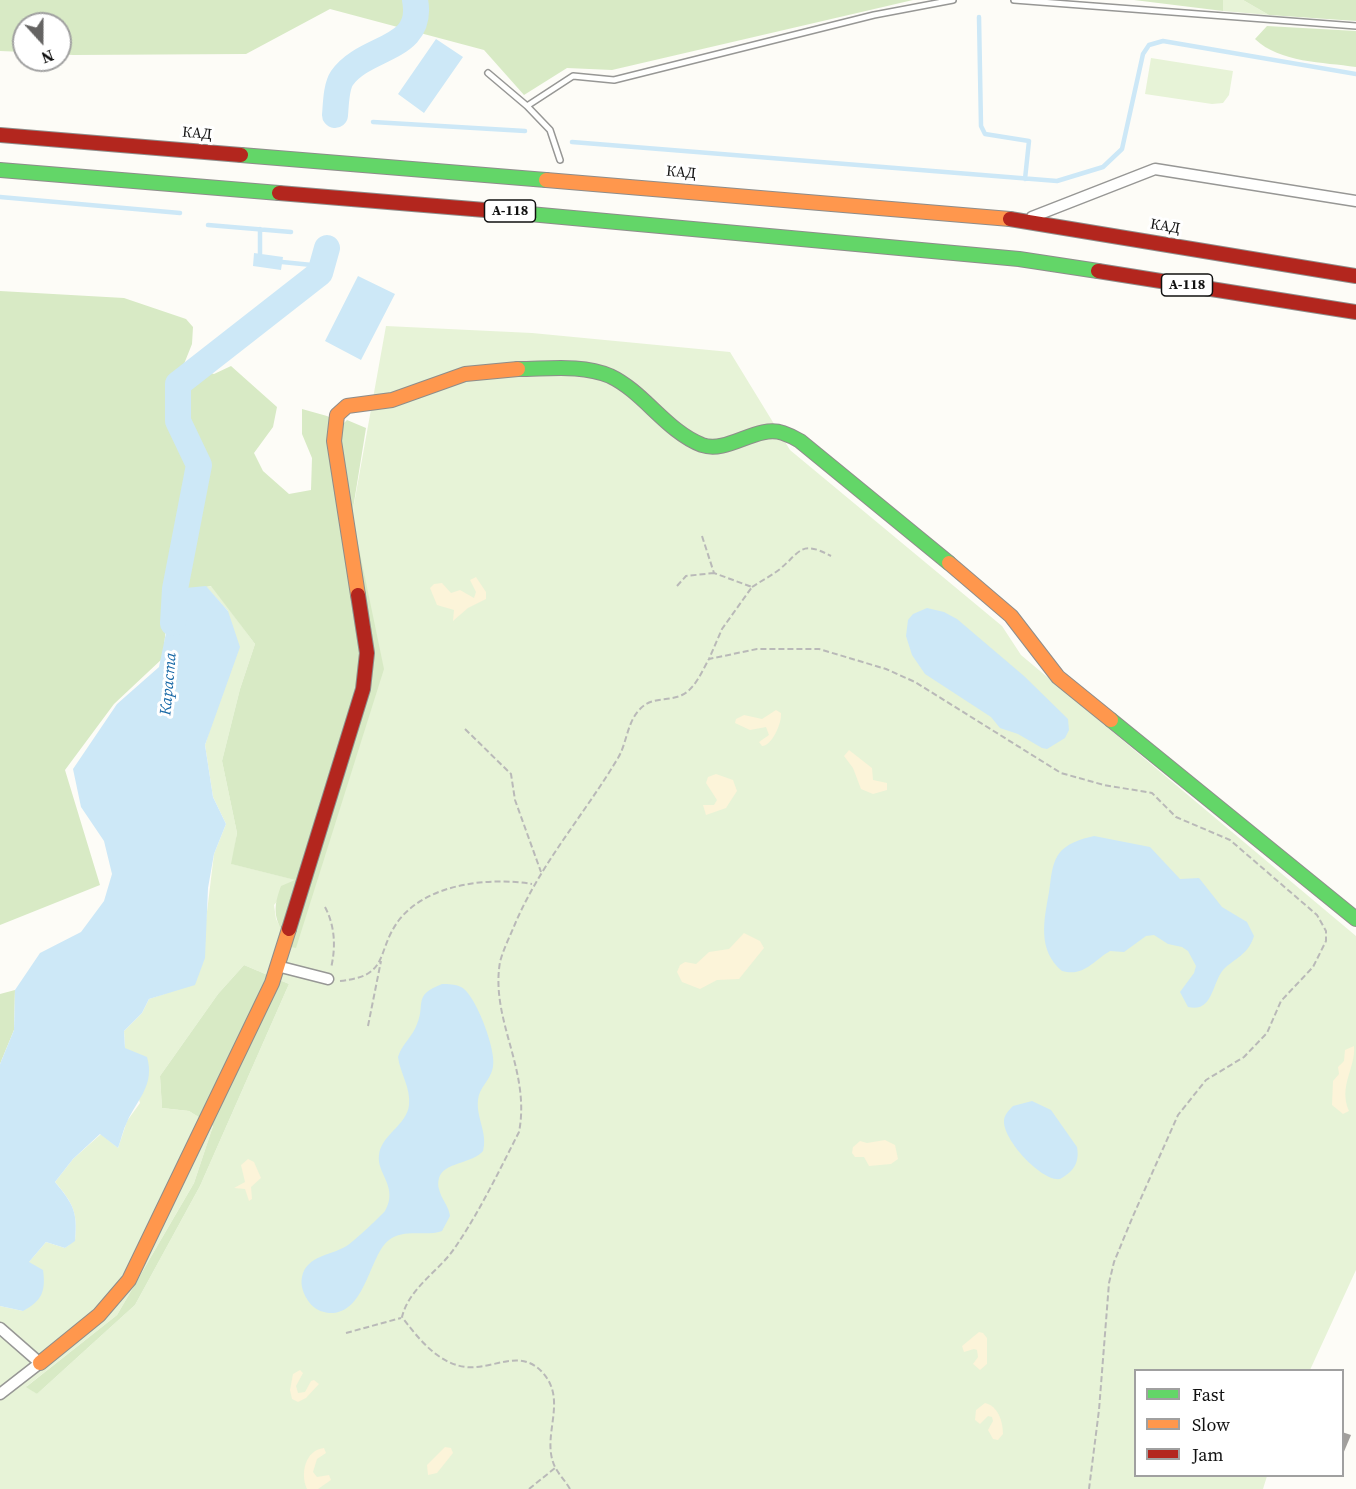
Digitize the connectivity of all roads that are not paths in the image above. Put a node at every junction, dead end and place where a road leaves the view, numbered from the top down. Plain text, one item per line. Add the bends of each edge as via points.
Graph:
1 (953, 0) edge
2 (1014, 0) edge
3 (1356, 26) edge
4 (488, 73) dead end
5 (527, 106) junction
6 (0, 135) edge
7 (560, 160) dead end
8 (0, 170) edge
9 (1356, 201) edge
10 (1026, 220) junction
11 (1356, 276) edge
12 (1356, 312) edge
13 (1356, 919) edge
14 (277, 966) junction
15 (328, 979) road end
16 (0, 1328) edge
17 (40, 1363) junction
18 (0, 1394) edge

1 - 5 lane via 874,15 614,80 573,76
2 - 3 lane
4 - 5 lane
5 - 7 lane via 550,130
6 - 10 main road, КАД / А-118
8 - 12 main road, А-118 via 1019,259
9 - 10 street via 1155,169
10 - 11 main road, КАД / А-118
13 - 14 main road via 1058,677 1010,614 800,441 782,432 768,432 716,446 703,445 661,418 631,391 594,371 501,370 447,379 392,400 347,406 337,415 336,467 368,653 363,688
14 - 15 street
14 - 17 main road via 188,1164 129,1280 112,1305
16 - 17 street
17 - 18 street

